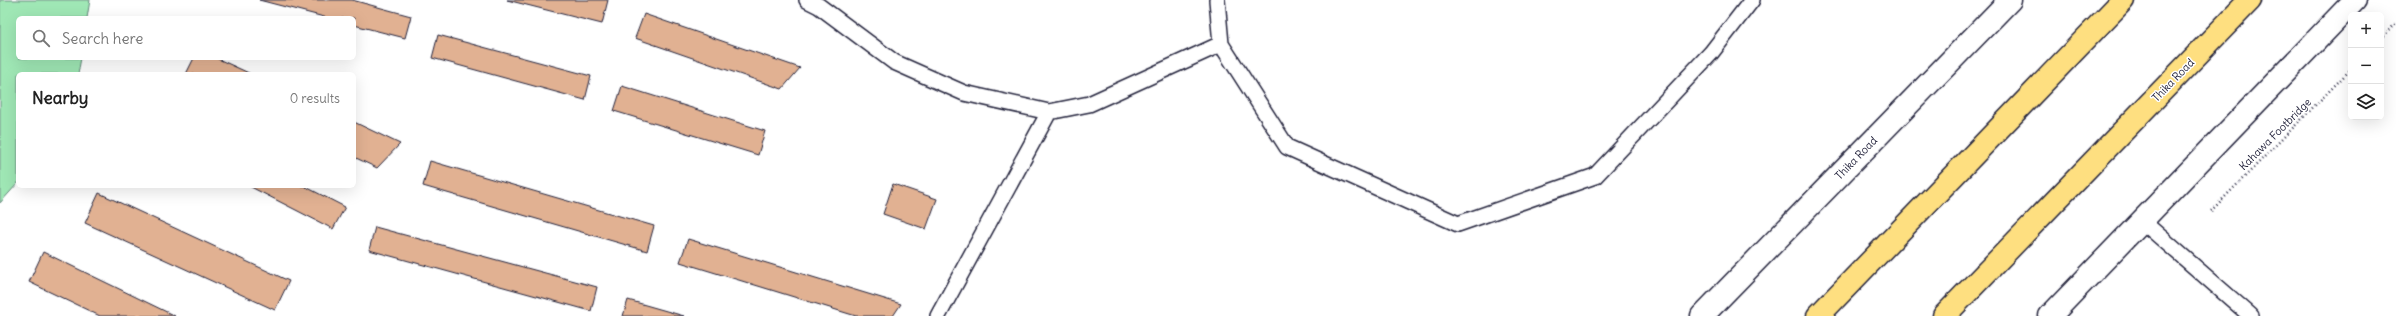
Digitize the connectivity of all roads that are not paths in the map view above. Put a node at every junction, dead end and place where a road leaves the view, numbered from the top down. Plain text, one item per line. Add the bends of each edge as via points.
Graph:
1 (807, 0) edge
2 (1217, 0) edge
3 (1752, 0) edge
4 (2010, 0) edge
5 (2123, 0) edge
6 (2250, 0) edge
7 (2355, 0) edge
8 (1221, 44) junction
9 (1049, 112) junction
10 (2142, 221) junction
11 (938, 316) edge
12 (1702, 316) edge
13 (1818, 316) edge
14 (1944, 316) edge
15 (2050, 316) edge
16 (2251, 316) edge

1 - 9 lane via 819,6 894,62 964,93
2 - 8 lane
3 - 8 lane via 1711,53 1595,176 1458,224 1287,147
4 - 12 main road, Thika Road
5 - 13 highway
6 - 14 highway, Thika Road
7 - 10 main road
8 - 9 lane via 1089,104
9 - 11 lane
10 - 15 main road
10 - 16 lane

